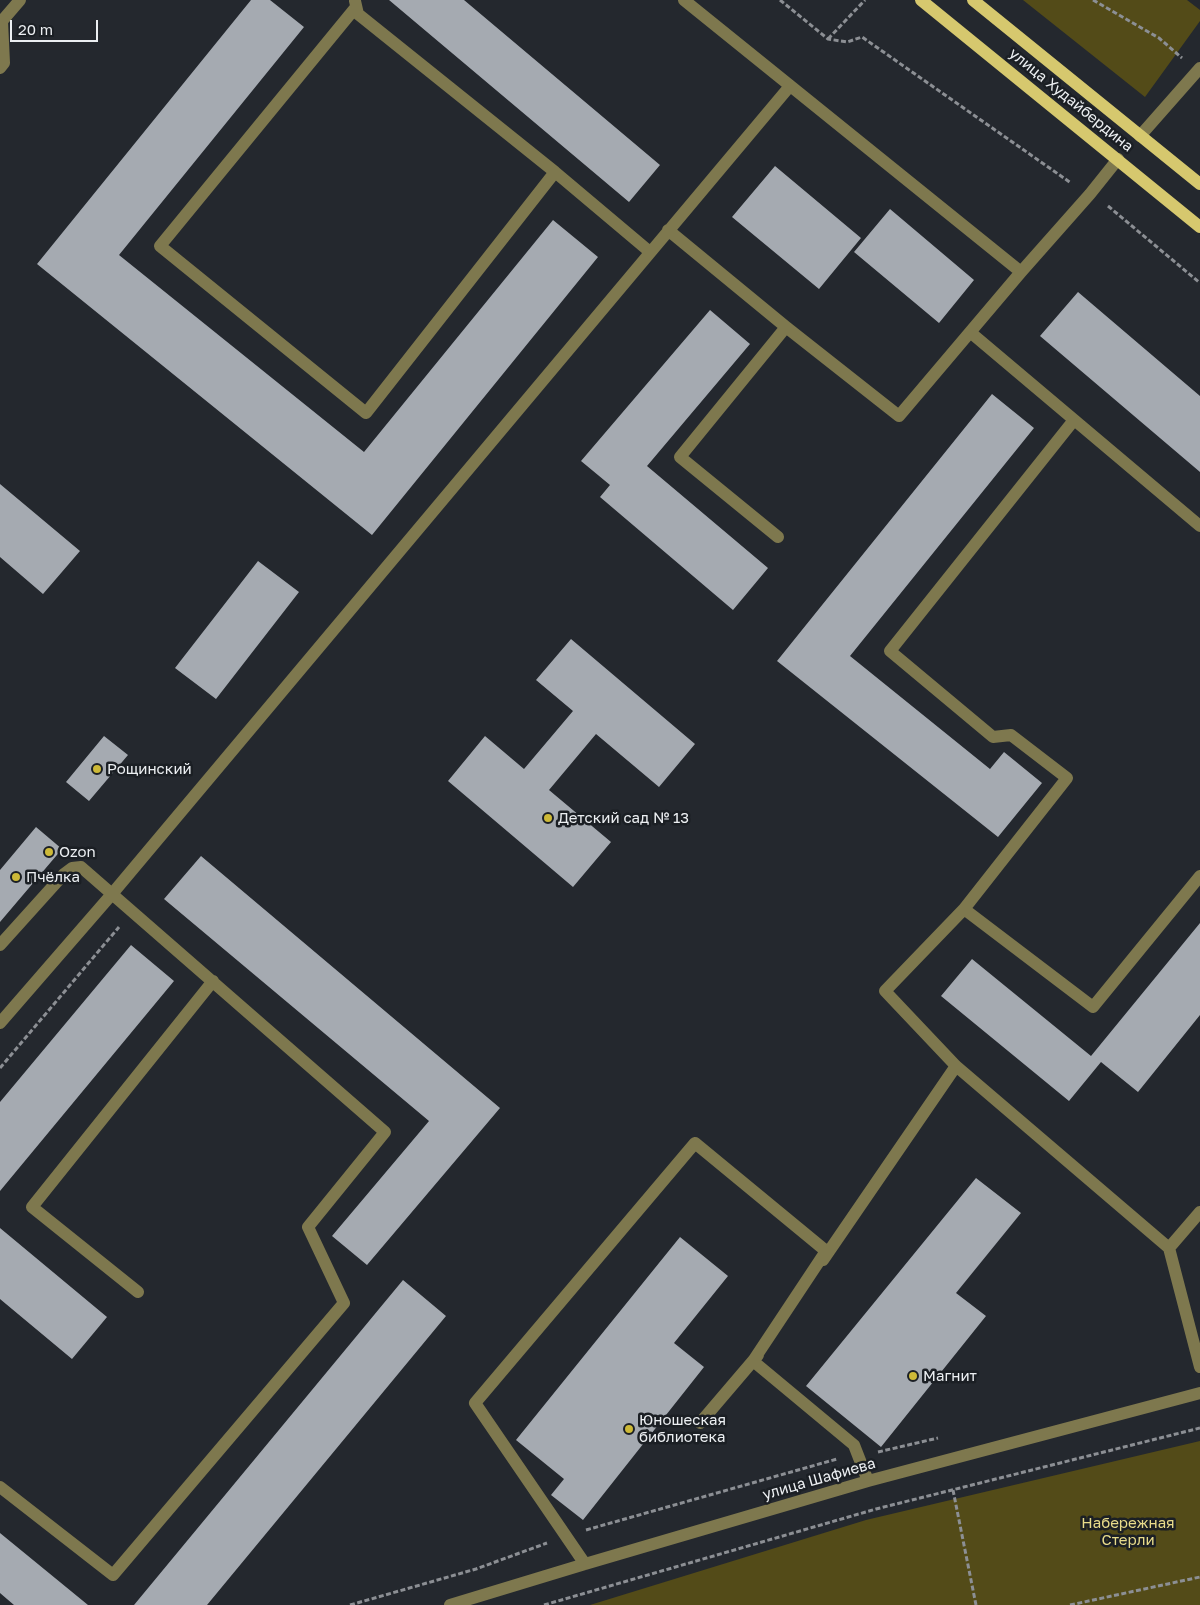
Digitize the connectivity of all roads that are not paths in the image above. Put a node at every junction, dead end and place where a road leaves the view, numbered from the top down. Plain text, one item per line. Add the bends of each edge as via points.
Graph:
1 (20, 0) edge
2 (684, 0) edge
3 (973, 0) edge
4 (925, 2) edge
5 (355, 4) edge
6 (0, 68) edge
7 (1199, 70) edge
8 (790, 86) junction
9 (1140, 136) junction
10 (1118, 159) junction
11 (555, 172) junction
12 (1200, 184) edge
13 (1200, 227) edge
14 (668, 230) junction
15 (650, 252) junction
16 (1021, 272) junction
17 (786, 327) junction
18 (970, 332) junction
19 (1074, 420) junction
20 (1200, 526) edge
21 (778, 537) dead end
22 (1200, 876) edge
23 (112, 894) junction
24 (964, 909) junction
25 (0, 945) edge
26 (213, 981) junction
27 (0, 1023) edge
28 (956, 1066) junction
29 (1200, 1212) edge
30 (1169, 1248) junction
31 (138, 1292) dead end
32 (753, 1361) junction
33 (1200, 1367) edge
34 (1200, 1393) edge
35 (700, 1423) dead end
36 (868, 1482) junction
37 (0, 1487) edge
38 (585, 1564) junction
39 (450, 1605) edge

1 - 6 street via 2,21 4,63
2 - 8 street
3 - 9 main road, улица Худайбердина
4 - 10 main road, улица Худайбердина
5 - 11 street via 358,14
5 - 11 street via 160,246 366,413
7 - 9 street
8 - 14 street
8 - 16 street
9 - 12 main road, улица Худайбердина
10 - 13 main road, улица Худайбердина
10 - 16 street
11 - 15 street
14 - 15 street
14 - 17 street
15 - 23 street
16 - 18 street
17 - 18 street via 899,416
17 - 21 street via 680,457
18 - 19 street
19 - 20 street
19 - 24 street via 890,651 993,738 1011,735 1067,778
22 - 24 street via 1093,1007
23 - 25 street via 81,867 72,868
23 - 26 street
23 - 27 street
24 - 28 street via 885,991
26 - 31 street via 32,1207
26 - 37 street via 385,1132 308,1227 344,1303 113,1575
28 - 30 street
28 - 32 street
29 - 30 street
30 - 33 street
32 - 35 street
32 - 36 street via 854,1445
32 - 38 street via 826,1251 695,1143 475,1403
34 - 36 street, улица Шафиева
36 - 38 street, улица Шафиева
38 - 39 street, улица Шафиева

